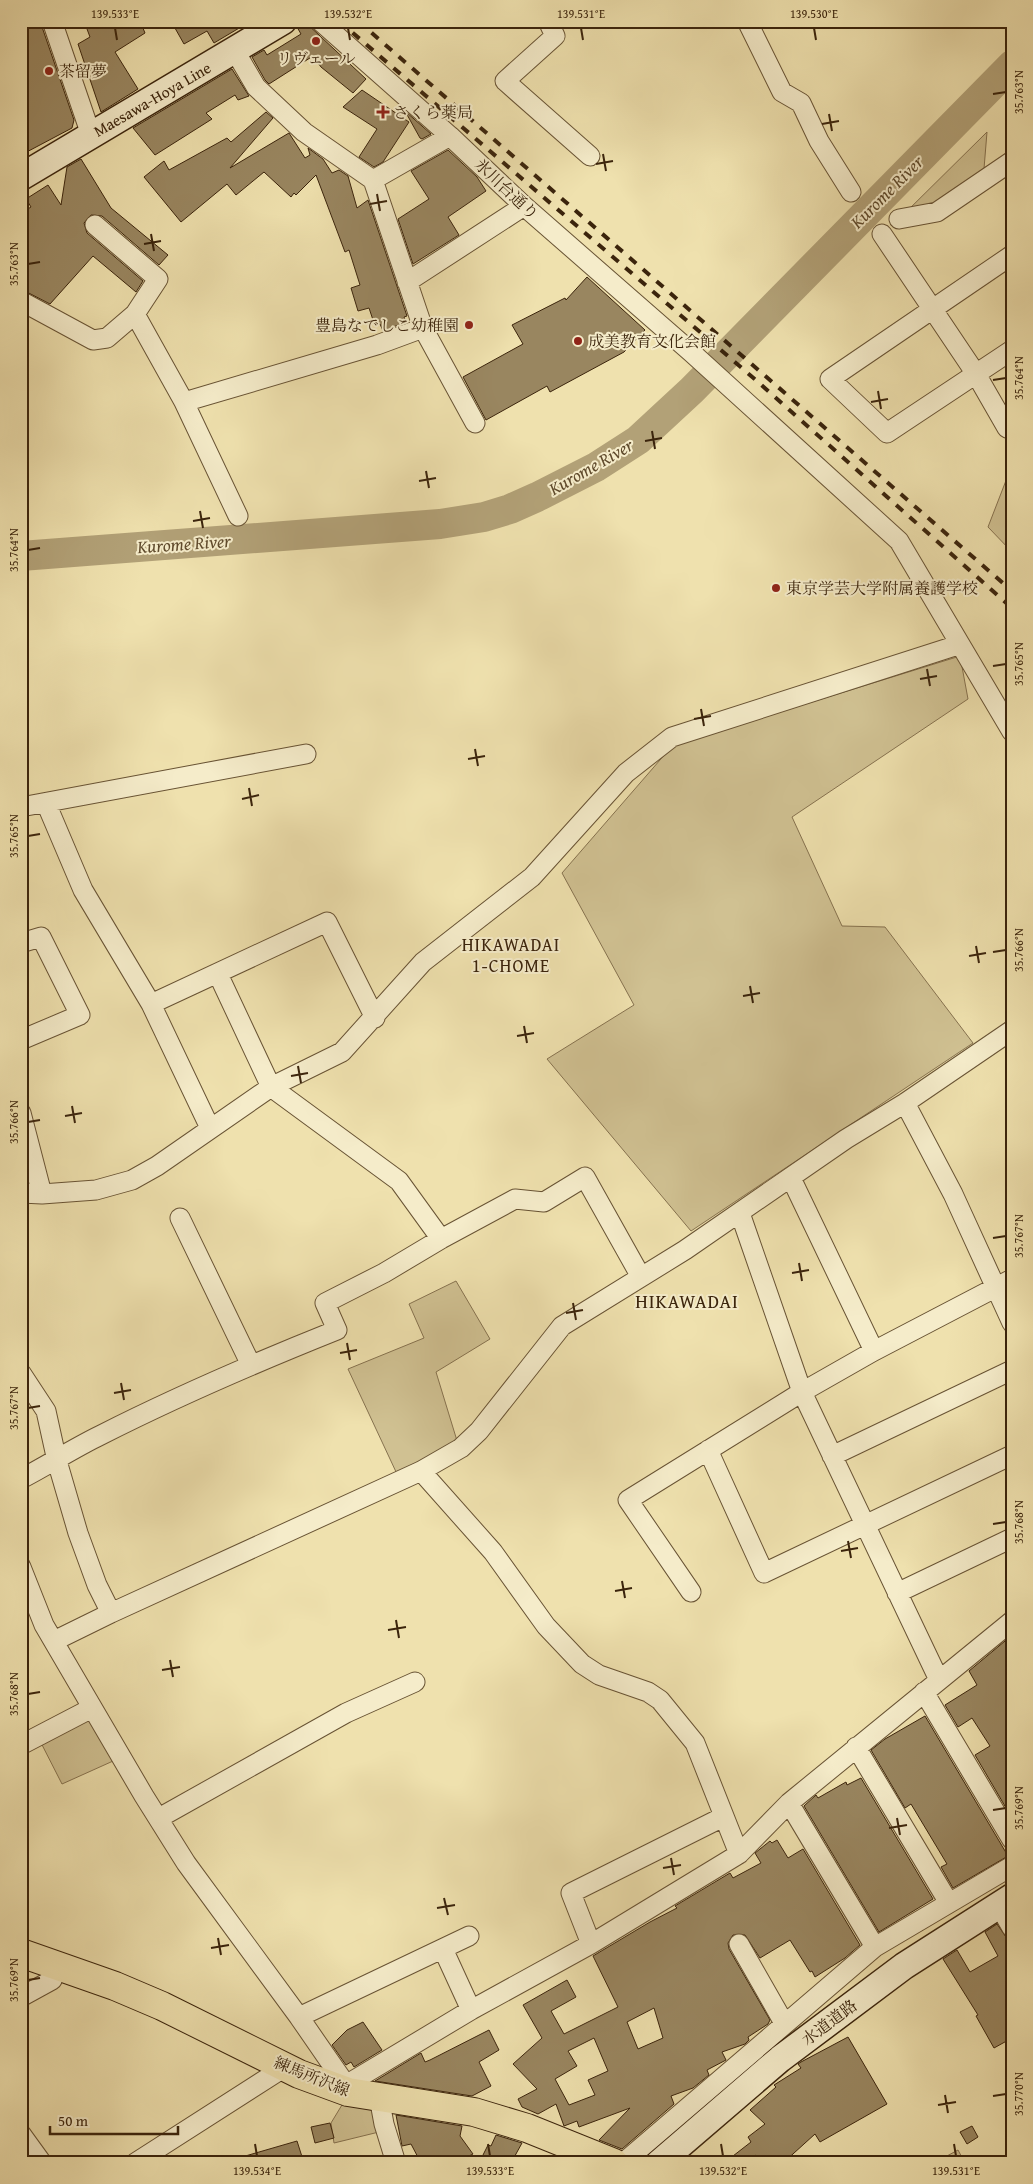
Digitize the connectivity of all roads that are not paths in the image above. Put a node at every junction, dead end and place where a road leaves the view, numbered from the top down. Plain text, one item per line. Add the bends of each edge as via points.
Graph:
1 (52, 21) edge
2 (283, 21) edge
3 (320, 21) edge
4 (548, 21) edge
5 (747, 21) edge
6 (235, 51) junction
7 (91, 135) junction
8 (450, 136) junction
9 (590, 156) dead end
10 (1012, 161) edge
11 (21, 177) edge
12 (374, 180) junction
13 (851, 192) dead end
14 (524, 206) junction
15 (899, 219) dead end
16 (95, 225) dead end
17 (882, 234) dead end
18 (1012, 255) edge
19 (407, 282) junction
20 (21, 301) edge
21 (932, 308) junction
22 (135, 314) junction
23 (423, 328) junction
24 (1012, 350) edge
25 (976, 374) junction
26 (184, 402) junction
27 (475, 423) dead end
28 (1012, 426) edge
29 (238, 516) dead end
30 (958, 645) junction
31 (1012, 732) edge
32 (306, 754) dead end
33 (46, 803) junction
34 (21, 806) edge
35 (21, 943) edge
36 (218, 974) junction
37 (151, 1004) junction
38 (375, 1018) junction
39 (1012, 1030) edge
40 (21, 1040) edge
41 (271, 1087) junction
42 (905, 1103) junction
43 (21, 1113) edge
44 (210, 1128) junction
45 (791, 1178) junction
46 (21, 1193) edge
47 (42, 1194) junction
48 (740, 1213) junction
49 (180, 1218) dead end
50 (441, 1239) junction
51 (641, 1276) junction
52 (1012, 1279) edge
53 (994, 1286) junction
54 (1012, 1323) edge
55 (874, 1351) junction
56 (251, 1364) junction
57 (1012, 1370) edge
58 (21, 1373) edge
59 (802, 1392) junction
60 (708, 1450) junction
61 (1012, 1455) edge
62 (832, 1456) junction
63 (57, 1460) junction
64 (421, 1471) junction
65 (21, 1479) edge
66 (865, 1525) junction
67 (1012, 1538) edge
68 (21, 1567) edge
69 (691, 1592) dead end
70 (897, 1593) junction
71 (111, 1613) junction
72 (1012, 1620) edge
73 (54, 1641) junction
74 (415, 1682) dead end
75 (932, 1686) junction
76 (92, 1708) junction
77 (21, 1745) edge
78 (856, 1747) junction
79 (789, 1803) junction
80 (723, 1817) junction
81 (159, 1818) junction
82 (1012, 1840) edge
83 (739, 1854) junction
84 (1012, 1866) edge
85 (1005, 1901) edge
86 (950, 1903) junction
87 (1012, 1928) edge
88 (469, 1936) dead end
89 (591, 1944) junction
90 (739, 1944) dead end
91 (874, 1947) junction
92 (443, 1949) junction
93 (21, 1953) edge
94 (58, 1966) junction
95 (21, 1997) edge
96 (471, 2010) junction
97 (299, 2017) junction
98 (784, 2023) junction
99 (285, 2067) junction
100 (347, 2088) junction
101 (379, 2096) junction
102 (21, 2134) edge
103 (42, 2163) edge
104 (135, 2163) edge
105 (396, 2163) edge
106 (614, 2163) edge
107 (623, 2163) edge
108 (659, 2163) edge

1 - 7 street
2 - 6 street, Maesawa-Hoya Line
3 - 8 street, 氷川台通り
4 - 9 street via 556,36 505,81
5 - 13 street via 782,92 801,104 819,142
6 - 7 street, Maesawa-Hoya Line
6 - 12 street via 256,87 304,132
7 - 11 street, Maesawa-Hoya Line
8 - 12 street
8 - 14 street, 氷川台通り
10 - 15 street via 937,212
12 - 19 street
14 - 19 street
14 - 30 street, 氷川台通り via 899,541
16 - 22 street via 158,279
17 - 21 street
18 - 21 street
19 - 23 street
20 - 22 street via 93,340 107,338
21 - 25 street
21 - 25 street via 830,379 887,433
22 - 26 street
23 - 26 street via 377,345
23 - 27 street
24 - 25 street
25 - 28 street via 1007,428
26 - 29 street
30 - 31 street, 氷川台通り
30 - 38 street via 672,737 626,773 532,877 423,962
32 - 33 street
33 - 34 street
33 - 37 street via 83,890
35 - 40 street via 41,937 80,1015
36 - 37 street
36 - 38 street via 327,922
36 - 41 street
37 - 44 street
38 - 41 street via 342,1052
39 - 42 street
41 - 44 street
41 - 50 street via 399,1181
42 - 45 street
42 - 53 street via 953,1194
43 - 47 street
44 - 47 street via 132,1180 96,1190
45 - 48 street
45 - 55 street
46 - 47 street
48 - 51 street
48 - 59 street
49 - 56 street
50 - 51 street via 515,1199 544,1202 585,1178
50 - 56 street via 384,1273 325,1302 337,1330
51 - 64 street via 562,1326 479,1431 461,1448
52 - 53 street
53 - 54 street
53 - 55 street
55 - 59 street
56 - 63 street via 99,1436
57 - 62 street
58 - 63 street via 46,1411
59 - 60 street
59 - 62 street
60 - 66 street via 764,1573
60 - 69 street via 628,1500
61 - 66 street
62 - 66 street
63 - 65 street
63 - 71 street via 78,1533
64 - 71 street
64 - 80 street via 492,1552 546,1626 582,1664 599,1675 648,1692 660,1700 695,1743
66 - 70 street
67 - 70 street
68 - 73 street
70 - 75 street
71 - 73 street
72 - 75 street
73 - 76 street
74 - 81 street via 346,1713
75 - 78 street
75 - 82 street
76 - 77 street
76 - 81 street
78 - 79 street
78 - 86 street
79 - 83 street
79 - 91 street
80 - 83 street
80 - 89 street via 571,1893
81 - 97 street via 186,1863
83 - 89 street
84 - 86 street
85 - 87 street
85 - 108 street, 水道道路 via 904,1966 780,2059
86 - 91 street
88 - 92 street
89 - 96 street
90 - 98 street
91 - 98 street
92 - 96 street
92 - 97 street
93 - 94 main road, 練馬所沢線
94 - 95 street via 52,1980
94 - 99 main road, 練馬所沢線 via 162,2006
96 - 100 street
97 - 100 street
98 - 107 street
99 - 100 main road, 練馬所沢線
99 - 104 street
100 - 101 main road, 練馬所沢線
101 - 105 street
101 - 106 main road, 練馬所沢線 via 483,2115 527,2128
102 - 103 street

